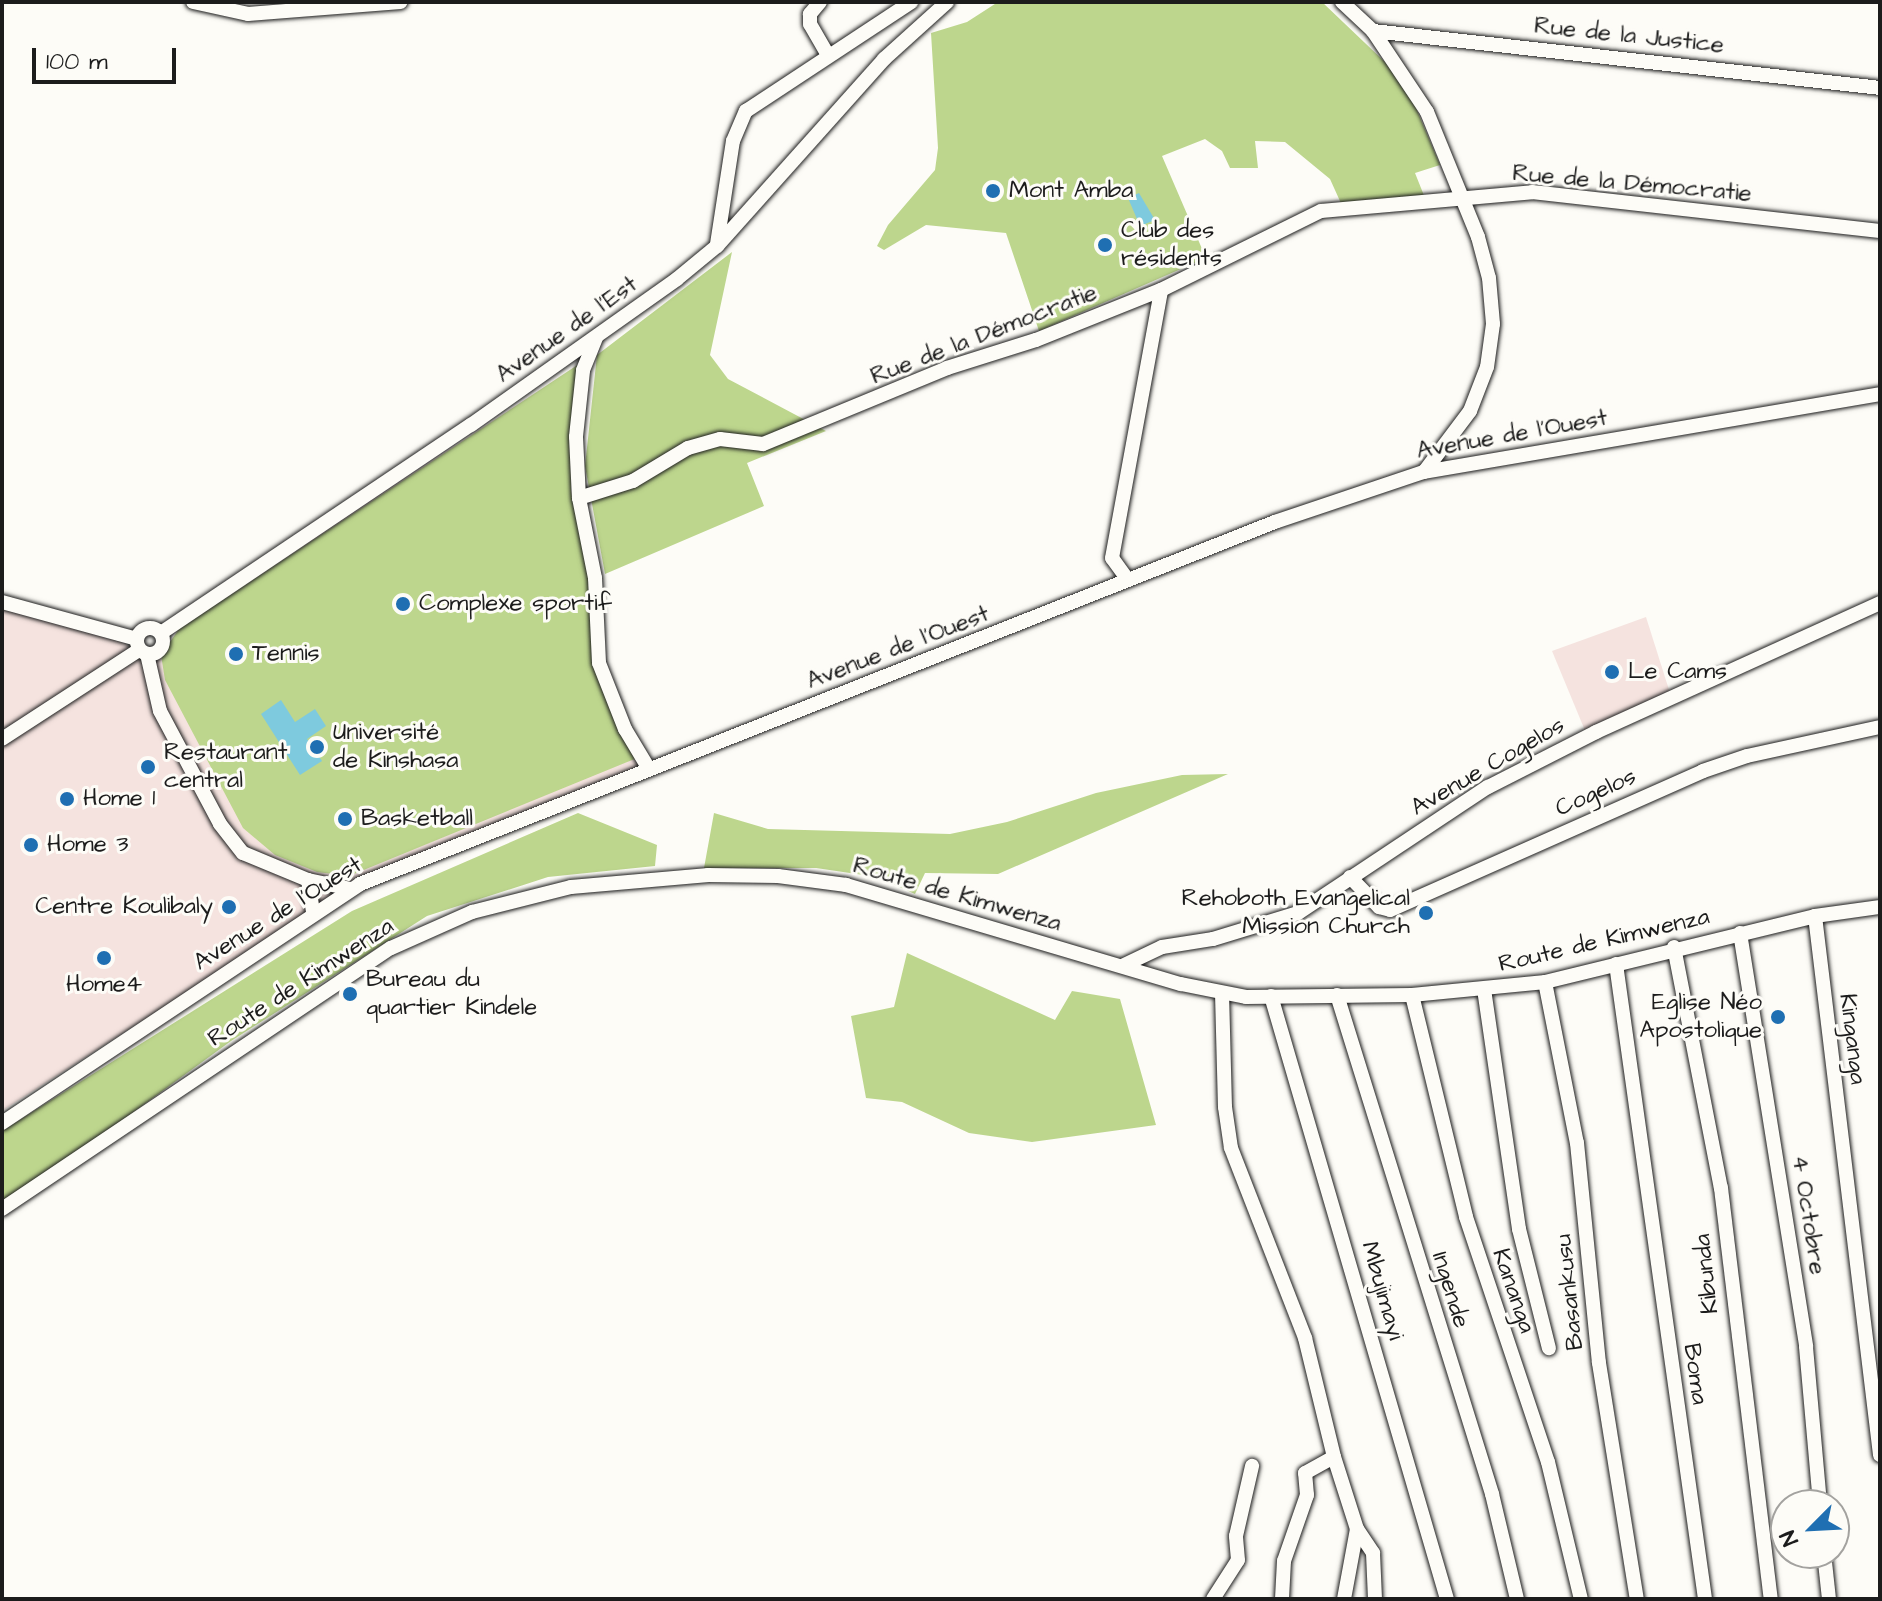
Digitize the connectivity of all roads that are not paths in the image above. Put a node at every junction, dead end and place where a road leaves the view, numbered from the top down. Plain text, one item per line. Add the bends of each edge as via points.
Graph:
1 (193, 2) edge
2 (401, 2) edge
3 (820, 2) edge
4 (911, 2) edge
5 (947, 2) edge
6 (1342, 2) edge
7 (1373, 31) junction
8 (827, 53) junction
9 (1880, 88) edge
10 (1462, 202) junction
11 (1880, 231) edge
12 (717, 246) junction
13 (1161, 290) junction
14 (596, 338) junction
15 (1880, 394) edge
16 (1424, 472) junction
17 (579, 498) junction
18 (1128, 580) junction
19 (2, 602) edge
20 (1880, 603) edge
21 (161, 633) junction
22 (141, 648) junction
23 (1880, 727) edge
24 (2, 739) edge
25 (649, 769) junction
26 (1350, 877) junction
27 (308, 880) junction
28 (351, 889) junction
29 (1880, 907) edge
30 (313, 913) junction
31 (1815, 916) junction
32 (1740, 933) junction
33 (1674, 947) junction
34 (1616, 964) junction
35 (1122, 966) junction
36 (1545, 982) junction
37 (1484, 989) junction
38 (1222, 993) junction
39 (1337, 995) junction
40 (1412, 995) junction
41 (1271, 996) junction
42 (2, 1123) edge
43 (2, 1209) edge
44 (1549, 1348) dead end
45 (1880, 1455) edge
46 (1334, 1457) junction
47 (1252, 1466) dead end
48 (1819, 1489) edge
49 (1357, 1529) junction
50 (1826, 1569) edge
51 (1213, 1599) edge
52 (1282, 1599) edge
53 (1344, 1599) edge
54 (1375, 1599) edge
55 (1447, 1599) edge
56 (1517, 1599) edge
57 (1581, 1599) edge
58 (1637, 1599) edge
59 (1705, 1599) edge
60 (1771, 1599) edge
61 (1829, 1599) edge

1 - 2 street via 248,14
3 - 8 street via 810,14 810,24
4 - 8 street
5 - 12 street, Avenue de l'Est via 884,59
6 - 7 street
7 - 9 street, Rue de la Justice
7 - 10 street via 1427,112
8 - 12 street via 743,116 733,141
10 - 11 street, Rue de la Démocratie via 1483,194 1532,192
10 - 13 street, Rue de la Démocratie via 1310,214
10 - 16 street via 1489,278 1493,324 1487,367 1470,411
12 - 14 street, Avenue de l'Est
13 - 17 street, Rue de la Démocratie via 1036,340 947,368 763,444 720,439 688,448 633,481
13 - 18 street via 1112,558
14 - 17 street via 583,371 576,437
14 - 21 street, Avenue de l'Est
15 - 16 street, Avenue de l'Ouest
16 - 18 street, Avenue de l'Ouest
17 - 25 street via 595,578 599,663 625,729
18 - 25 street, Avenue de l'Ouest
19 - 22 street
20 - 26 street, Avenue Cogelos via 1502,780
21 - 22 street, Avenue de l'Est via 161,647
21 - 22 street, Avenue de l'Est via 145,629
22 - 24 street
22 - 27 street via 153,697 220,824 243,853
23 - 26 street, Cogelos via 1703,771 1390,910 1379,907
25 - 28 street, Avenue de l'Ouest
26 - 35 street, Avenue Cogelos via 1298,913 1213,939 1162,947
27 - 28 street
27 - 30 street
28 - 30 street, Avenue de l'Ouest
29 - 31 street, Route de Kimwenza
30 - 42 street, Avenue de l'Ouest
31 - 32 street, Route de Kimwenza
31 - 45 street, Kinganga
32 - 33 street, Route de Kimwenza
32 - 48 street, 4 Octobre via 1806,1347
33 - 34 street, Route de Kimwenza
33 - 60 street, Kibunda via 1721,1188
34 - 36 street, Route de Kimwenza
34 - 59 street, Boma
35 - 38 street, Route de Kimwenza
35 - 43 street, Route de Kimwenza via 894,896 812,879 708,875 545,892 472,912 391,948
36 - 37 street, Route de Kimwenza
36 - 58 street, Basankusu via 1577,1143 1599,1363
37 - 40 street, Route de Kimwenza
37 - 44 street via 1519,1229
38 - 41 street, Route de Kimwenza
38 - 46 street via 1231,1148 1305,1338
39 - 40 street, Route de Kimwenza
39 - 41 street, Route de Kimwenza
39 - 56 street, Ingende via 1492,1494
40 - 57 street, Kananga via 1466,1217 1548,1462
41 - 55 street, Mbujimayi
46 - 49 street
46 - 52 street via 1305,1473 1307,1495 1284,1561
47 - 51 street via 1236,1536 1238,1560
49 - 53 street
49 - 54 street via 1373,1553
50 - 61 street

